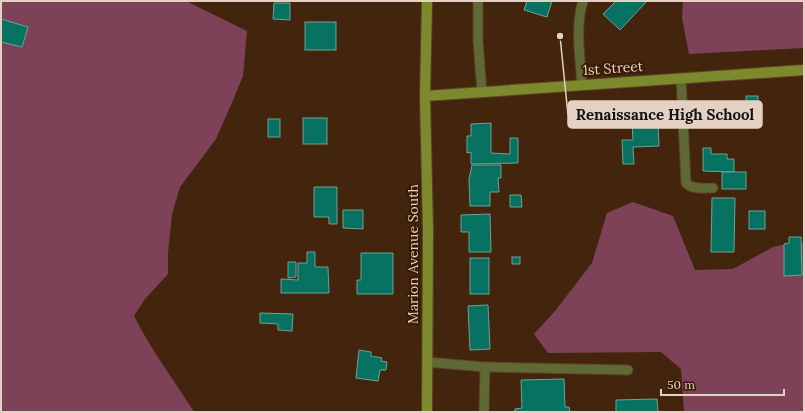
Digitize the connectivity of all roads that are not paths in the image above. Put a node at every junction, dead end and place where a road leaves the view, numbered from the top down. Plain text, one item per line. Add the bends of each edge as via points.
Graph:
1 (427, 1) edge
2 (478, 1) edge
3 (583, 1) edge
4 (804, 70) edge
5 (681, 78) junction
6 (582, 84) junction
7 (482, 92) junction
8 (425, 96) junction
9 (713, 188) dead end
10 (427, 362) junction
11 (485, 367) junction
12 (628, 370) dead end
13 (427, 412) edge
14 (484, 412) edge

1 - 8 main road, Marion Avenue South
2 - 7 lane
3 - 6 lane via 579,42
4 - 5 main road, 1st Street
5 - 6 main road, 1st Street
5 - 9 lane via 686,183 693,187
6 - 7 main road, 1st Street
7 - 8 main road, 1st Street
8 - 10 main road, Marion Avenue South
10 - 11 lane
10 - 13 main road, Marion Avenue South
11 - 12 lane
11 - 14 lane

